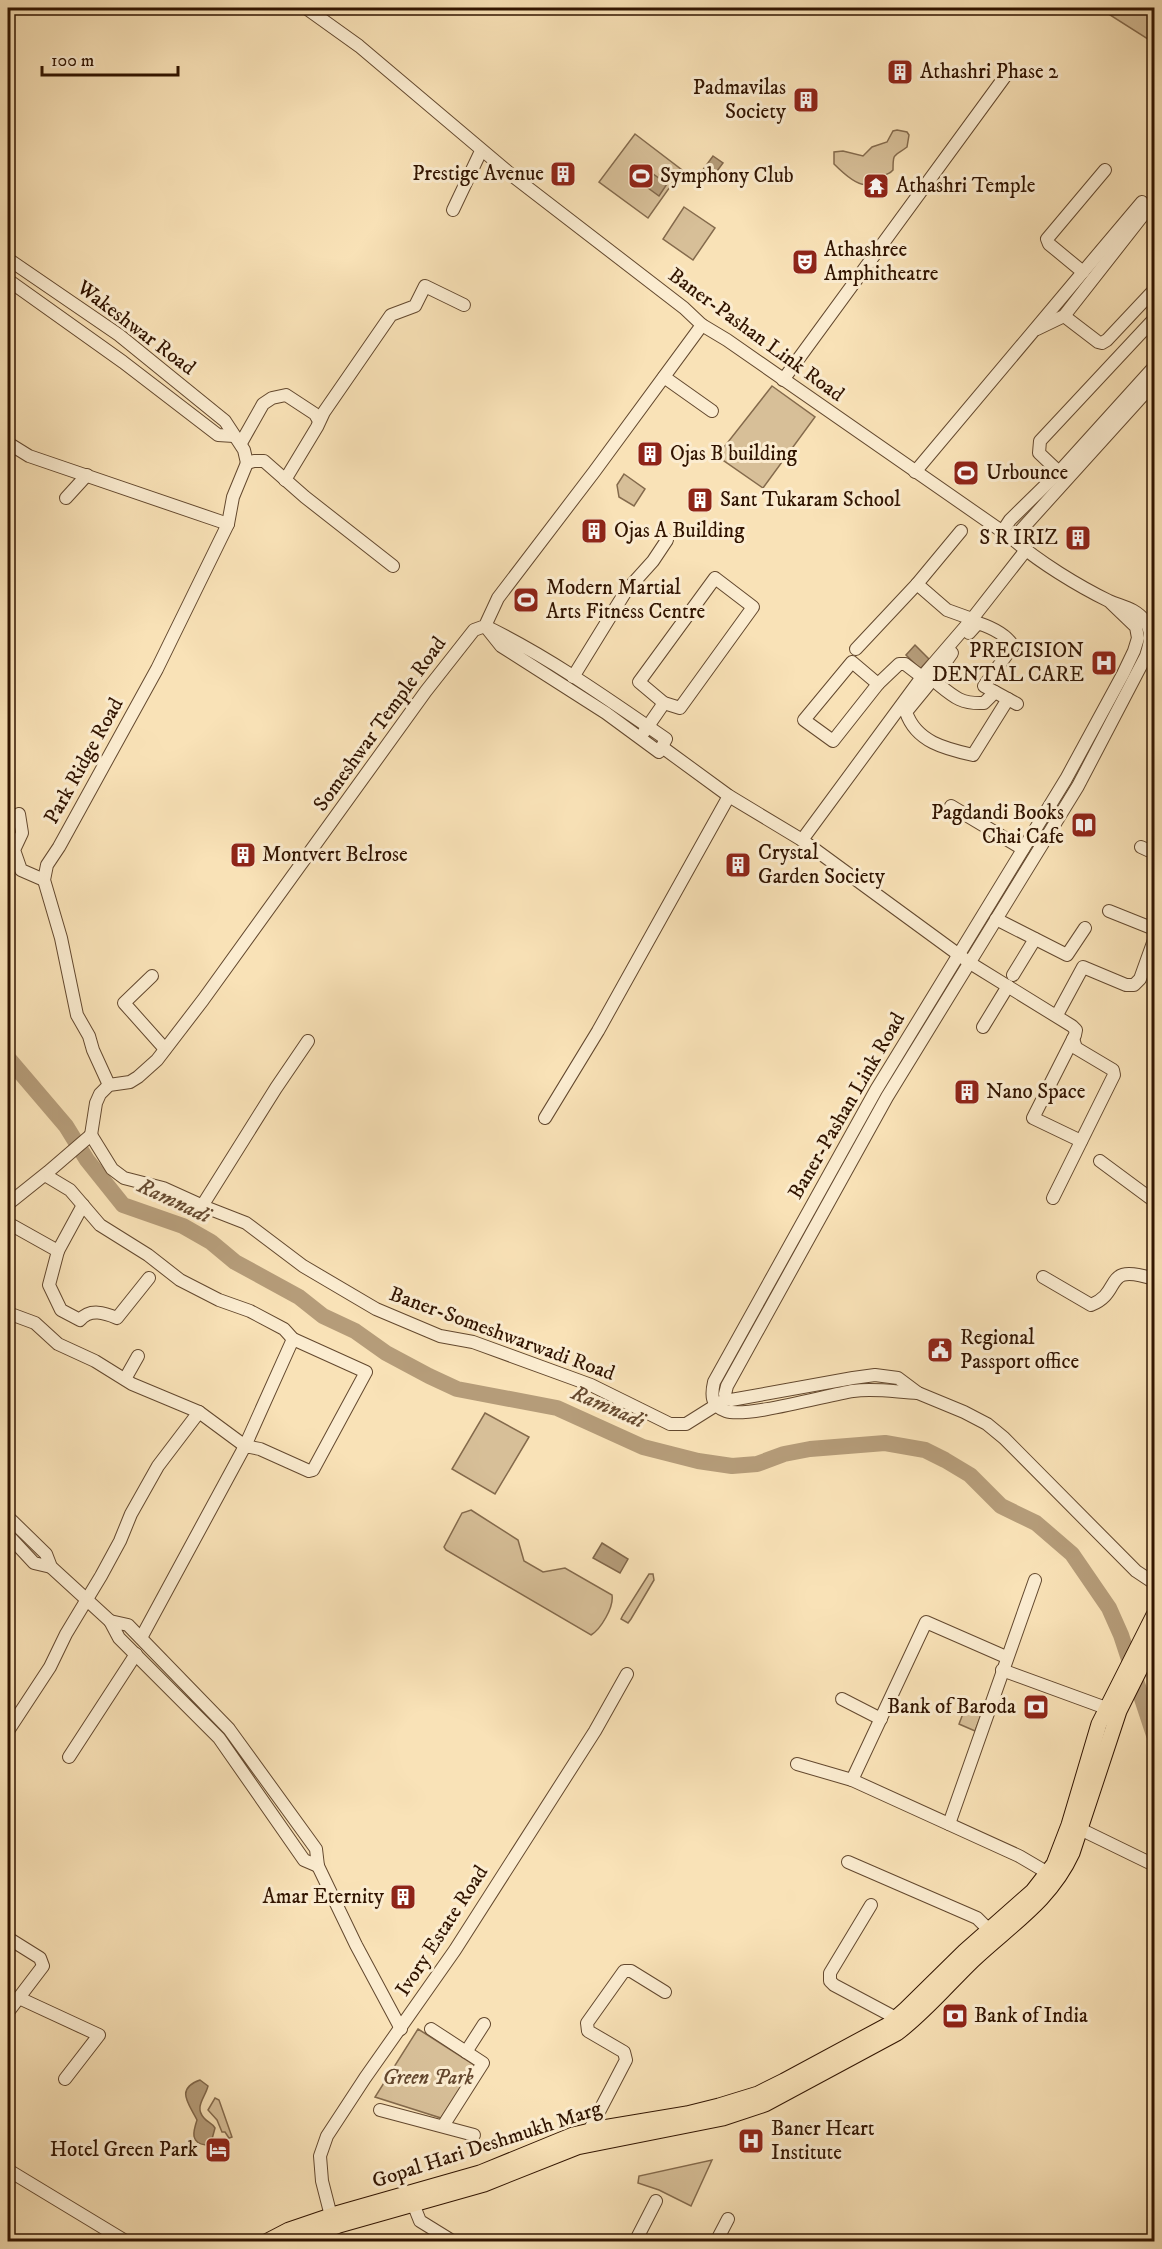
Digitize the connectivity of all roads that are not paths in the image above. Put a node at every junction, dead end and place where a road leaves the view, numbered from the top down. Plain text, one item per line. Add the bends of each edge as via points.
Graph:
1 (306, 8) edge
2 (1009, 71) dead end
3 (481, 151) junction
4 (1105, 170) dead end
5 (1148, 203) edge
6 (453, 210) dead end
7 (8, 259) edge
8 (1083, 272) junction
9 (8, 280) edge
10 (1155, 290) edge
11 (464, 305) dead end
12 (1064, 316) junction
13 (1155, 319) edge
14 (702, 325) junction
15 (1035, 329) junction
16 (135, 348) junction
17 (123, 362) junction
18 (1155, 367) edge
19 (664, 377) junction
20 (783, 380) junction
21 (1155, 383) edge
22 (712, 411) dead end
23 (319, 421) junction
24 (237, 440) junction
25 (8, 443) edge
26 (247, 464) junction
27 (915, 472) junction
28 (1059, 472) junction
29 (87, 475) junction
30 (285, 480) junction
31 (66, 498) dead end
32 (228, 524) junction
33 (961, 531) dead end
34 (1002, 532) junction
35 (1013, 539) junction
36 (668, 540) dead end
37 (1026, 550) junction
38 (393, 566) dead end
39 (916, 584) junction
40 (1110, 602) junction
41 (972, 619) junction
42 (485, 626) junction
43 (856, 649) dead end
44 (1134, 651) junction
45 (1146, 656) junction
46 (938, 673) junction
47 (573, 676) junction
48 (922, 677) junction
49 (878, 684) junction
50 (994, 692) junction
51 (664, 703) junction
52 (648, 727) junction
53 (640, 739) junction
54 (662, 747) junction
55 (729, 796) junction
56 (951, 806) dead end
57 (19, 814) dead end
58 (802, 840) junction
59 (1141, 846) dead end
60 (1023, 849) junction
61 (1155, 853) edge
62 (44, 880) junction
63 (1109, 911) dead end
64 (996, 919) junction
65 (1085, 928) dead end
66 (1155, 929) edge
67 (1035, 939) junction
68 (1155, 940) edge
69 (959, 955) junction
70 (970, 963) junction
71 (152, 976) dead end
72 (1011, 980) junction
73 (1057, 1015) junction
74 (983, 1027) dead end
75 (1073, 1039) junction
76 (308, 1041) dead end
77 (165, 1049) junction
78 (109, 1085) junction
79 (545, 1118) dead end
80 (91, 1135) junction
81 (1081, 1141) junction
82 (1100, 1161) dead end
83 (46, 1174) junction
84 (1053, 1198) dead end
85 (1155, 1201) edge
86 (8, 1204) edge
87 (83, 1205) junction
88 (202, 1206) junction
89 (8, 1223) edge
90 (58, 1251) junction
91 (1043, 1276) dead end
92 (149, 1278) dead end
93 (1155, 1279) edge
94 (8, 1313) edge
95 (293, 1339) junction
96 (138, 1356) dead end
97 (125, 1379) junction
98 (918, 1393) junction
99 (727, 1399) junction
100 (715, 1404) junction
101 (199, 1412) junction
102 (245, 1446) junction
103 (8, 1517) edge
104 (8, 1535) edge
105 (51, 1567) junction
106 (1035, 1580) dead end
107 (1155, 1583) edge
108 (87, 1600) junction
109 (1155, 1615) edge
110 (110, 1622) junction
111 (141, 1638) junction
112 (1155, 1641) edge
113 (1142, 1650) junction
114 (135, 1654) junction
115 (1006, 1657) junction
116 (1002, 1671) junction
117 (627, 1674) dead end
118 (842, 1699) dead end
119 (1112, 1706) junction
120 (881, 1719) junction
121 (8, 1731) edge
122 (69, 1757) dead end
123 (797, 1764) dead end
124 (852, 1780) junction
125 (949, 1824) junction
126 (1080, 1829) junction
127 (848, 1862) dead end
128 (1155, 1865) edge
129 (318, 1866) junction
130 (1048, 1873) junction
131 (871, 1905) dead end
132 (1011, 1919) junction
133 (989, 1930) junction
134 (8, 1938) edge
135 (665, 1992) dead end
136 (19, 1998) junction
137 (8, 2012) edge
138 (484, 2024) dead end
139 (894, 2025) junction
140 (401, 2029) junction
141 (431, 2029) dead end
142 (466, 2052) junction
143 (65, 2079) dead end
144 (380, 2110) dead end
145 (443, 2126) junction
146 (589, 2131) junction
147 (474, 2135) dead end
148 (8, 2169) edge
149 (450, 2189) junction
150 (656, 2201) dead end
151 (414, 2206) junction
152 (331, 2216) junction
153 (728, 2219) dead end
154 (127, 2241) edge
155 (266, 2241) edge
156 (295, 2241) edge
157 (454, 2241) edge
158 (635, 2241) edge
159 (716, 2241) edge

1 - 3 street, Baner-Pashan Link Road via 359,46
2 - 20 street
3 - 6 street
3 - 14 street, Baner-Pashan Link Road
4 - 8 street via 1047,239
5 - 8 street
5 - 12 street via 1151,205
7 - 16 street, Wakeshwar Road
8 - 15 street
9 - 17 street, Wakeshwar Road
10 - 12 street via 1102,343
11 - 23 street via 425,286 415,306 391,315
12 - 15 street
13 - 28 street via 1040,441 1040,453
14 - 19 street, Someshwar Temple Road
14 - 20 street, Baner-Pashan Link Road
15 - 27 street
16 - 17 street
16 - 24 street, Wakeshwar Road via 225,421
17 - 24 street, Wakeshwar Road via 218,435
18 - 28 street
19 - 22 street
19 - 42 street, Someshwar Temple Road via 498,598
20 - 27 street, Baner-Pashan Link Road
21 - 35 street
23 - 24 street via 315,414 286,395 272,398 263,404
23 - 30 street
24 - 26 street, Wakeshwar Road
25 - 29 street via 29,456
26 - 30 street via 264,462
26 - 32 street, Park Ridge Road via 233,497
27 - 34 street, Baner-Pashan Link Road
28 - 34 street
29 - 31 street
29 - 32 street
30 - 38 street
32 - 62 street, Park Ridge Road via 157,669 47,865
33 - 39 street
34 - 35 street, Baner-Pashan Link Road
35 - 37 street, Baner-Pashan Link Road
36 - 47 street via 626,591
37 - 40 street, Baner-Pashan Link Road
37 - 41 street
39 - 41 street via 947,610
39 - 43 street
40 - 44 street, Baner-Pashan Link Road via 1136,627
40 - 45 street, Baner-Pashan Link Road via 1130,607 1144,620 1150,636
41 - 48 street
42 - 47 street
42 - 53 street via 501,646
42 - 77 street, Someshwar Temple Road via 474,630 426,691
44 - 45 street
44 - 60 street, Baner-Pashan Link Road via 1066,779
45 - 64 street, Baner-Pashan Link Road via 1078,786
46 - 50 street via 938,684 968,704 984,703
46 - 50 street via 978,623 1010,640 1013,646 984,686
46 - 50 street via 906,712 910,724 920,734 945,749 973,755 1013,702
47 - 52 street
48 - 49 street via 899,663
48 - 58 street
49 - 49 street via 852,662 804,720 833,741
51 - 51 street via 680,708 753,608 715,578 639,682
51 - 52 street
52 - 53 street
52 - 54 street via 666,739
53 - 54 street via 660,752
54 - 55 street
55 - 58 street
55 - 79 street
56 - 60 street
57 - 62 street via 22,833 14,850 21,870
58 - 69 street
59 - 61 street
60 - 69 street, Baner-Pashan Link Road
62 - 78 street via 77,1015
63 - 66 street
64 - 67 street
64 - 70 street, Baner-Pashan Link Road
65 - 67 street via 1067,955
67 - 72 street
68 - 73 street via 1134,985 1083,967
69 - 70 street
69 - 100 street, Baner-Pashan Link Road via 876,1090 714,1382 711,1396
70 - 72 street
70 - 99 street, Baner-Pashan Link Road via 887,1097 732,1376 725,1394
71 - 77 street via 124,1004
72 - 73 street
72 - 74 street
73 - 75 street via 1076,1030
75 - 81 street via 1076,1048 1114,1071
75 - 81 street via 1034,1118
76 - 88 street
77 - 78 street, Someshwar Temple Road via 146,1072 130,1082
78 - 80 street via 96,1103
80 - 83 street
80 - 88 street, Baner-Someshwarwadi Road via 112,1169 124,1178 163,1188
81 - 84 street
82 - 85 street
83 - 86 street
83 - 87 street via 70,1190
87 - 90 street
87 - 95 street via 100,1225 180,1280 250,1311 284,1329
88 - 100 street, Baner-Someshwarwadi Road via 246,1223 303,1266 376,1309 440,1336 473,1342 591,1385 670,1424 686,1424
89 - 90 street
90 - 92 street via 49,1285 51,1292 61,1310 80,1320 98,1312 117,1318
91 - 93 street via 1091,1305 1121,1275 1129,1272
94 - 97 street via 35,1323 58,1344
95 - 102 street
95 - 102 street via 366,1372 313,1470
96 - 97 street
97 - 101 street
98 - 99 street via 898,1378 875,1375
98 - 100 street via 855,1391 739,1413
98 - 107 street via 964,1412 996,1431 1136,1571
99 - 100 street, Baner-Someshwarwadi Road
101 - 102 street
101 - 108 street via 158,1466
102 - 111 street
103 - 105 street via 46,1554
104 - 105 street via 34,1563
105 - 108 street
106 - 115 street
108 - 110 street
108 - 121 street
109 - 113 main road
110 - 111 street via 128,1625
110 - 114 street
111 - 129 street via 229,1729 316,1849
112 - 113 main road
113 - 119 main road, Gopal Hari Deshmukh Marg
114 - 122 street
114 - 129 street via 219,1738 304,1860
115 - 116 street
115 - 120 street via 927,1622
116 - 119 street
116 - 125 street
117 - 140 street, Ivory Estate Road via 589,1741
118 - 120 street
119 - 126 main road, Gopal Hari Deshmukh Marg
119 - 130 main road, Gopal Hari Deshmukh Marg via 1099,1724 1061,1849
120 - 124 street
123 - 124 street
124 - 125 street
125 - 130 street
126 - 128 street
126 - 132 main road, Gopal Hari Deshmukh Marg via 1053,1887
127 - 133 street via 977,1918
129 - 140 street
130 - 132 main road, Gopal Hari Deshmukh Marg
131 - 139 street via 830,1973 830,1981
132 - 133 main road, Gopal Hari Deshmukh Marg
132 - 139 main road, Gopal Hari Deshmukh Marg
133 - 139 main road, Gopal Hari Deshmukh Marg
134 - 136 street via 43,1962 42,1969
135 - 146 street via 631,1971 624,1971 587,2023 588,2031 624,2052 626,2060
136 - 137 street
136 - 143 street via 99,2035
138 - 142 street
139 - 146 main road, Gopal Hari Deshmukh Marg via 758,2094 687,2114
139 - 149 main road, Gopal Hari Deshmukh Marg via 765,2104 712,2121 577,2147 484,2184
140 - 152 street, Ivory Estate Road via 327,2136 320,2156
141 - 142 street
142 - 145 street via 483,2063
144 - 145 street
145 - 147 street
146 - 149 main road, Gopal Hari Deshmukh Marg via 558,2140
148 - 154 street
149 - 151 main road, Gopal Hari Deshmukh Marg
149 - 152 main road, Gopal Hari Deshmukh Marg
150 - 158 street
151 - 156 main road, Gopal Hari Deshmukh Marg
151 - 157 street via 420,2221
152 - 155 main road, Gopal Hari Deshmukh Marg
153 - 159 street

